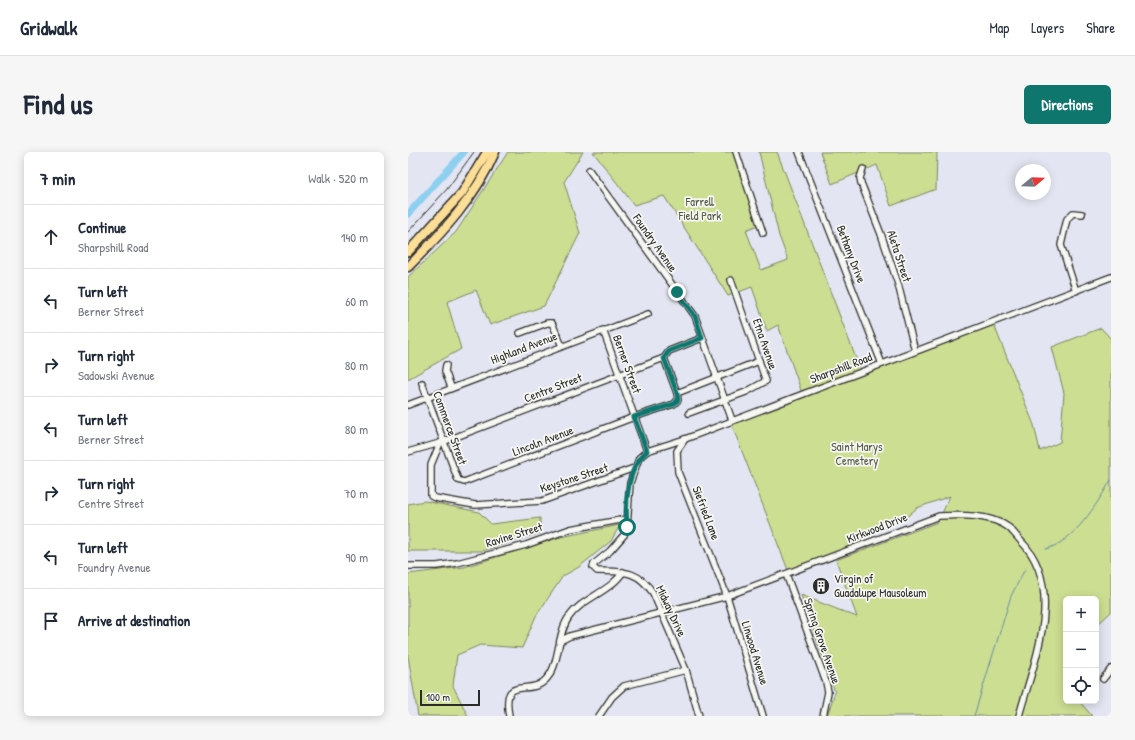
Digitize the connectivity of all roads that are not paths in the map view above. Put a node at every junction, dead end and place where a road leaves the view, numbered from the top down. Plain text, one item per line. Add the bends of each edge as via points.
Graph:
1 (487, 152) edge
2 (495, 152) edge
3 (736, 152) edge
4 (800, 152) edge
5 (863, 169) dead end
6 (589, 170) dead end
7 (1082, 214) dead end
8 (763, 233) dead end
9 (408, 252) edge
10 (408, 267) edge
11 (1111, 277) edge
12 (731, 280) dead end
13 (1076, 291) junction
14 (648, 314) dead end
15 (603, 330) junction
16 (520, 333) dead end
17 (702, 338) junction
18 (562, 346) junction
19 (915, 351) junction
20 (664, 358) junction
21 (758, 360) junction
22 (882, 364) junction
23 (446, 365) dead end
24 (619, 374) junction
25 (716, 378) junction
26 (422, 383) dead end
27 (451, 387) junction
28 (677, 393) junction
29 (427, 397) junction
30 (724, 400) junction
31 (408, 405) edge
32 (689, 413) dead end
33 (634, 417) junction
34 (732, 420) junction
35 (685, 439) junction
36 (441, 442) junction
37 (647, 451) junction
38 (408, 452) edge
39 (634, 468) junction
40 (458, 480) joint
41 (626, 519) junction
42 (408, 566) edge
43 (623, 572) junction
44 (786, 574) junction
45 (727, 596) junction
46 (662, 614) junction
47 (560, 641) junction
48 (1111, 669) edge
49 (686, 670) junction
50 (1103, 679) dead end
51 (509, 716) edge
52 (599, 716) edge
53 (699, 716) edge
54 (763, 716) edge
55 (823, 716) edge
56 (1019, 716) edge

1 - 9 highway via 460,196
2 - 10 highway via 481,180 461,208
3 - 8 street
4 - 22 street, Bethany Drive
5 - 19 street, Aleta Street via 861,183 898,284
6 - 17 street, Foundry Avenue via 695,316
7 - 13 street via 1073,213 1067,219 1061,245
11 - 13 street, Sharpshill Road
12 - 21 street, Etna Avenue
13 - 19 street, Sharpshill Road
14 - 15 street, Highland Avenue
15 - 18 street, Highland Avenue
15 - 24 street, Berner Street
16 - 18 street via 552,323
17 - 20 street, Centre Street via 669,351
17 - 25 street, Foundry Avenue
18 - 27 street, Highland Avenue
19 - 22 street, Sharpshill Road
20 - 24 street, Centre Street
20 - 28 street
21 - 25 street
21 - 30 street, Etna Avenue via 766,381
22 - 34 street, Sharpshill Road
23 - 27 street via 445,371
24 - 33 street, Berner Street
24 - 36 street, Centre Street
25 - 28 street
25 - 30 street, Foundry Avenue
26 - 29 street, Commerce Street
27 - 29 street, Highland Avenue
28 - 33 street, Lincoln Avenue via 678,400 674,404
29 - 31 street, Highland Avenue
29 - 36 street, Commerce Street
30 - 32 street, Etna Avenue
30 - 34 street, Foundry Avenue
33 - 37 street, Berner Street
33 - 40 street, Lincoln Avenue via 464,482
34 - 35 street, Sharpshill Road
35 - 37 street, Sharpshill Road
35 - 45 street, Siefried Lane via 677,451 678,472
36 - 38 street, Centre Street
36 - 39 street, Keystone Street via 431,465 431,496 475,505 542,501
36 - 40 street, Commerce Street
37 - 39 street via 639,458
39 - 41 street
41 - 42 street, Ravine Street via 570,529 526,545 457,563
41 - 43 street, Midway Drive via 624,535 593,567 597,571
43 - 46 street, Midway Drive via 639,577 646,584
43 - 47 street via 569,616
44 - 45 street, Kirkwood Drive
44 - 55 street, Spring Grove Avenue via 826,682 828,692
44 - 56 street, Kirkwood Drive via 939,516 962,514 986,518 1007,526 1025,544 1040,569 1044,590 1041,634
45 - 46 street, Kirkwood Drive
45 - 54 street, Linwood Avenue
46 - 47 street, Kirkwood Drive via 570,636
46 - 49 street, Midway Drive
47 - 51 street via 549,677 537,686 516,689 508,695 506,701
48 - 50 street
49 - 52 street via 624,686 612,697
49 - 53 street, Midway Drive

